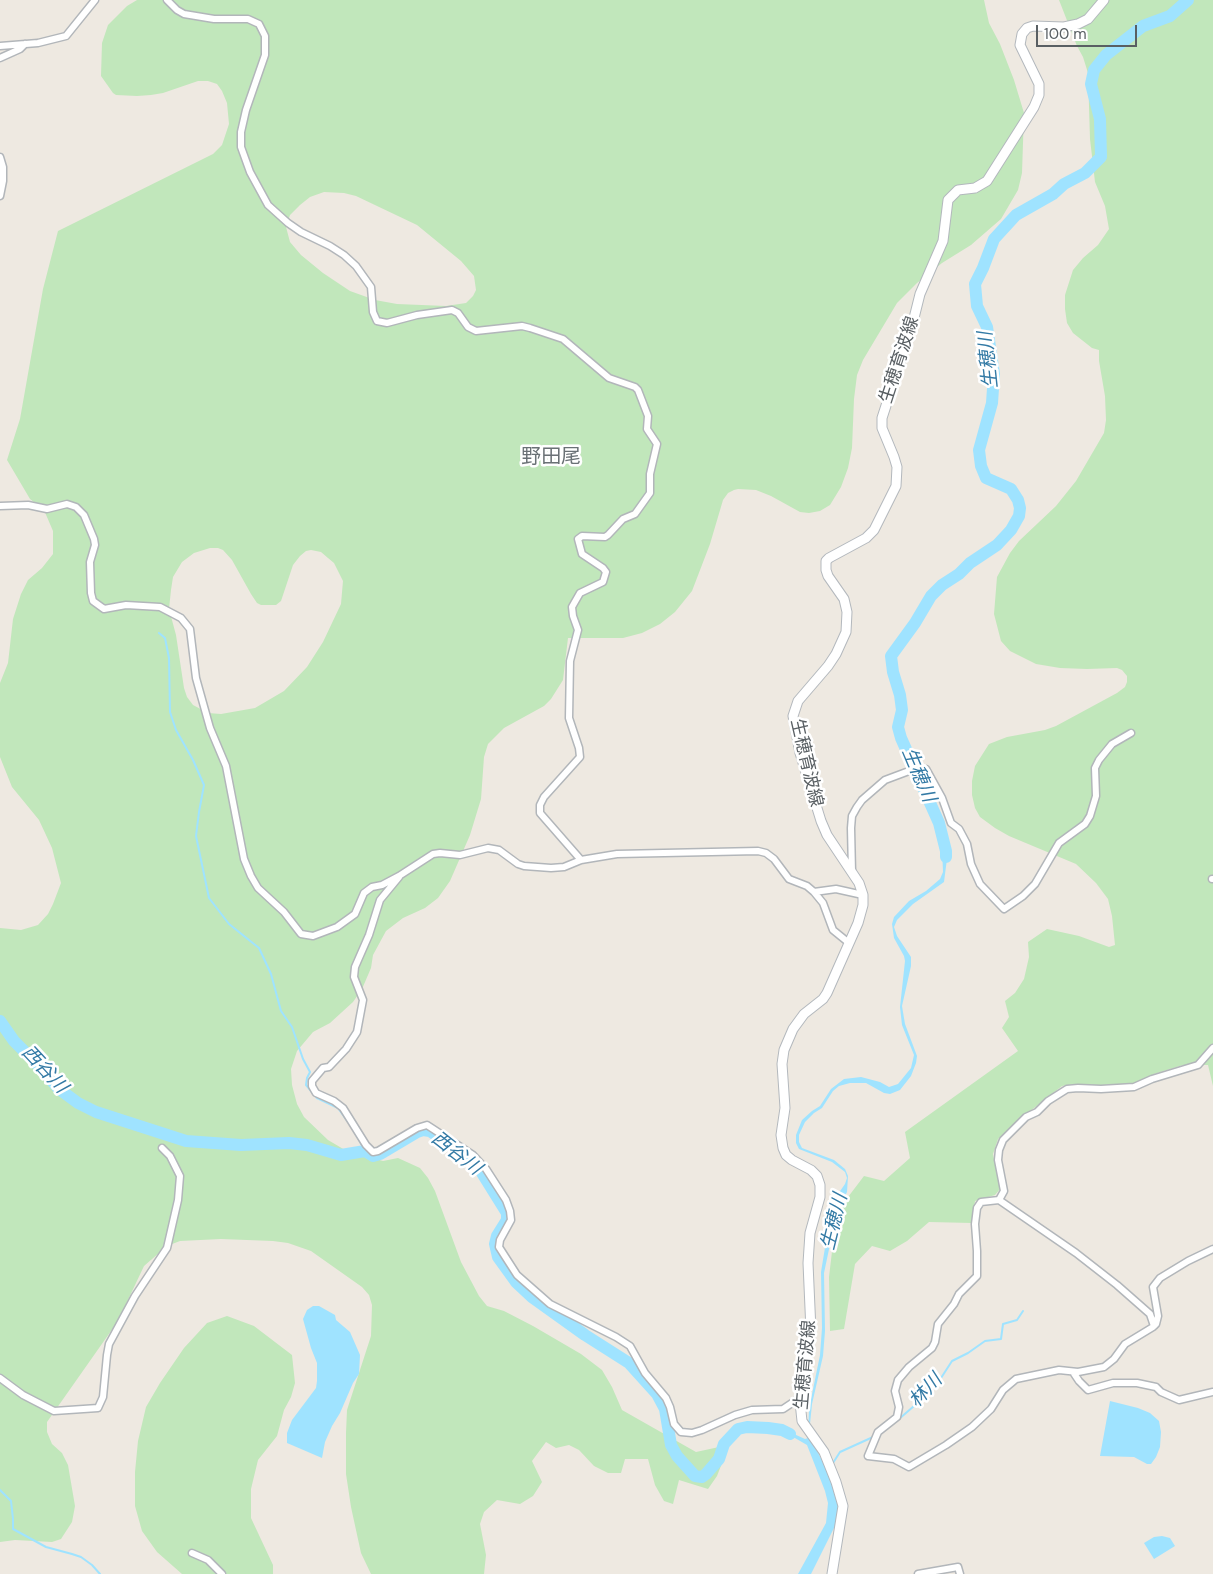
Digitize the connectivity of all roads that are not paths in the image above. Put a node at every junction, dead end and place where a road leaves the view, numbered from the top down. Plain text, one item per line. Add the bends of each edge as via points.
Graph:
1 (95, 0) edge
2 (167, 0) edge
3 (1104, 0) edge
4 (25, 44) junction
5 (0, 46) edge
6 (0, 58) edge
7 (0, 157) edge
8 (0, 196) edge
9 (0, 506) edge
10 (1130, 733) dead end
11 (926, 769) dead end
12 (909, 772) dead end
13 (581, 860) junction
14 (852, 872) junction
15 (400, 876) junction
16 (814, 892) junction
17 (862, 895) junction
18 (849, 943) junction
19 (1213, 1048) edge
20 (162, 1148) dead end
21 (999, 1200) junction
22 (1213, 1249) edge
23 (1154, 1326) junction
24 (1073, 1372) junction
25 (0, 1378) edge
26 (1213, 1392) edge
27 (801, 1396) junction
28 (192, 1553) dead end
29 (222, 1574) edge
30 (832, 1574) edge
31 (918, 1574) edge
32 (960, 1574) edge

1 - 4 street via 66,36
2 - 13 street via 184,14 214,19 248,19 259,24 265,36 265,55 241,132 241,147 250,172 268,205 288,223 330,246 356,266 371,287 373,312 378,321 387,323 452,310 476,331 522,326 554,334 609,378 638,390 648,416 647,429 657,444 650,474 650,493 635,514 623,519 605,537 582,536 578,539 582,554 606,572 603,582 580,593 572,607 578,635 570,661 569,718 580,754 578,761 540,805 540,812
3 - 14 main road, 生穂育波線 via 1088,19 1078,24 1033,26 1022,34 1020,46 1040,84 1039,94 987,181 975,188 958,190 948,200 943,241 920,294 882,418 882,428 898,467 896,486 874,530 826,561 828,576 844,600 846,632 832,660 798,701 793,716 820,821
4 - 5 street
4 - 6 street
7 - 8 street via 3,167
9 - 15 street via 28,505 47,509 67,504 76,507 84,515 96,545 90,562 93,600 104,609 126,605 160,607 181,618 190,629 196,678 210,728 226,766 244,859 258,888 278,905 301,934 313,936 337,927 355,914 364,893
10 - 11 street via 1112,744 1099,760 1096,796 1085,824 1059,843 1031,888 1004,909 980,884 967,844 959,829 951,823
12 - 14 street via 885,780 857,807 851,828
13 - 15 street via 564,867 524,866 499,850 488,848 460,855 433,854
13 - 16 street via 618,854 758,850 776,861 789,879
14 - 17 main road, 生穂育波線
15 - 27 street via 380,902 355,967 354,977 363,1000 356,1032 346,1049 312,1081 316,1093 343,1108 373,1152 427,1125 472,1155 486,1169 506,1200 511,1220 499,1247 517,1275 550,1304 630,1346 645,1373 666,1398 674,1424 681,1432 702,1430 752,1410 783,1409
16 - 17 street via 836,889
16 - 18 street via 826,909 833,930
17 - 18 main road, 生穂育波線 via 863,910
18 - 27 main road, 生穂育波線 via 823,999 793,1028 782,1058 783,1148 792,1160 817,1176 820,1186 810,1233 811,1331
19 - 21 street via 1198,1065 1138,1086 1072,1088 1048,1101 1019,1124 1000,1145 998,1160 1004,1191
20 - 25 street via 180,1176 167,1248 135,1296 109,1344 103,1397 98,1408 54,1410 23,1395
21 - 23 street via 1124,1290 1150,1314
21 - 24 street via 981,1202 977,1208 976,1279 959,1294 938,1324 932,1348 899,1379 895,1391 899,1408 897,1417 877,1434 868,1456 894,1459 909,1467 972,1427 1011,1382 1020,1377 1059,1370
22 - 23 street via 1172,1270 1154,1285 1158,1316
23 - 24 street via 1130,1339 1104,1366
24 - 26 street via 1088,1390 1113,1383 1137,1383 1156,1387 1179,1400
27 - 30 main road, 生穂育波線 via 801,1418 824,1452 843,1506
28 - 29 street via 208,1560
31 - 32 street via 958,1567

